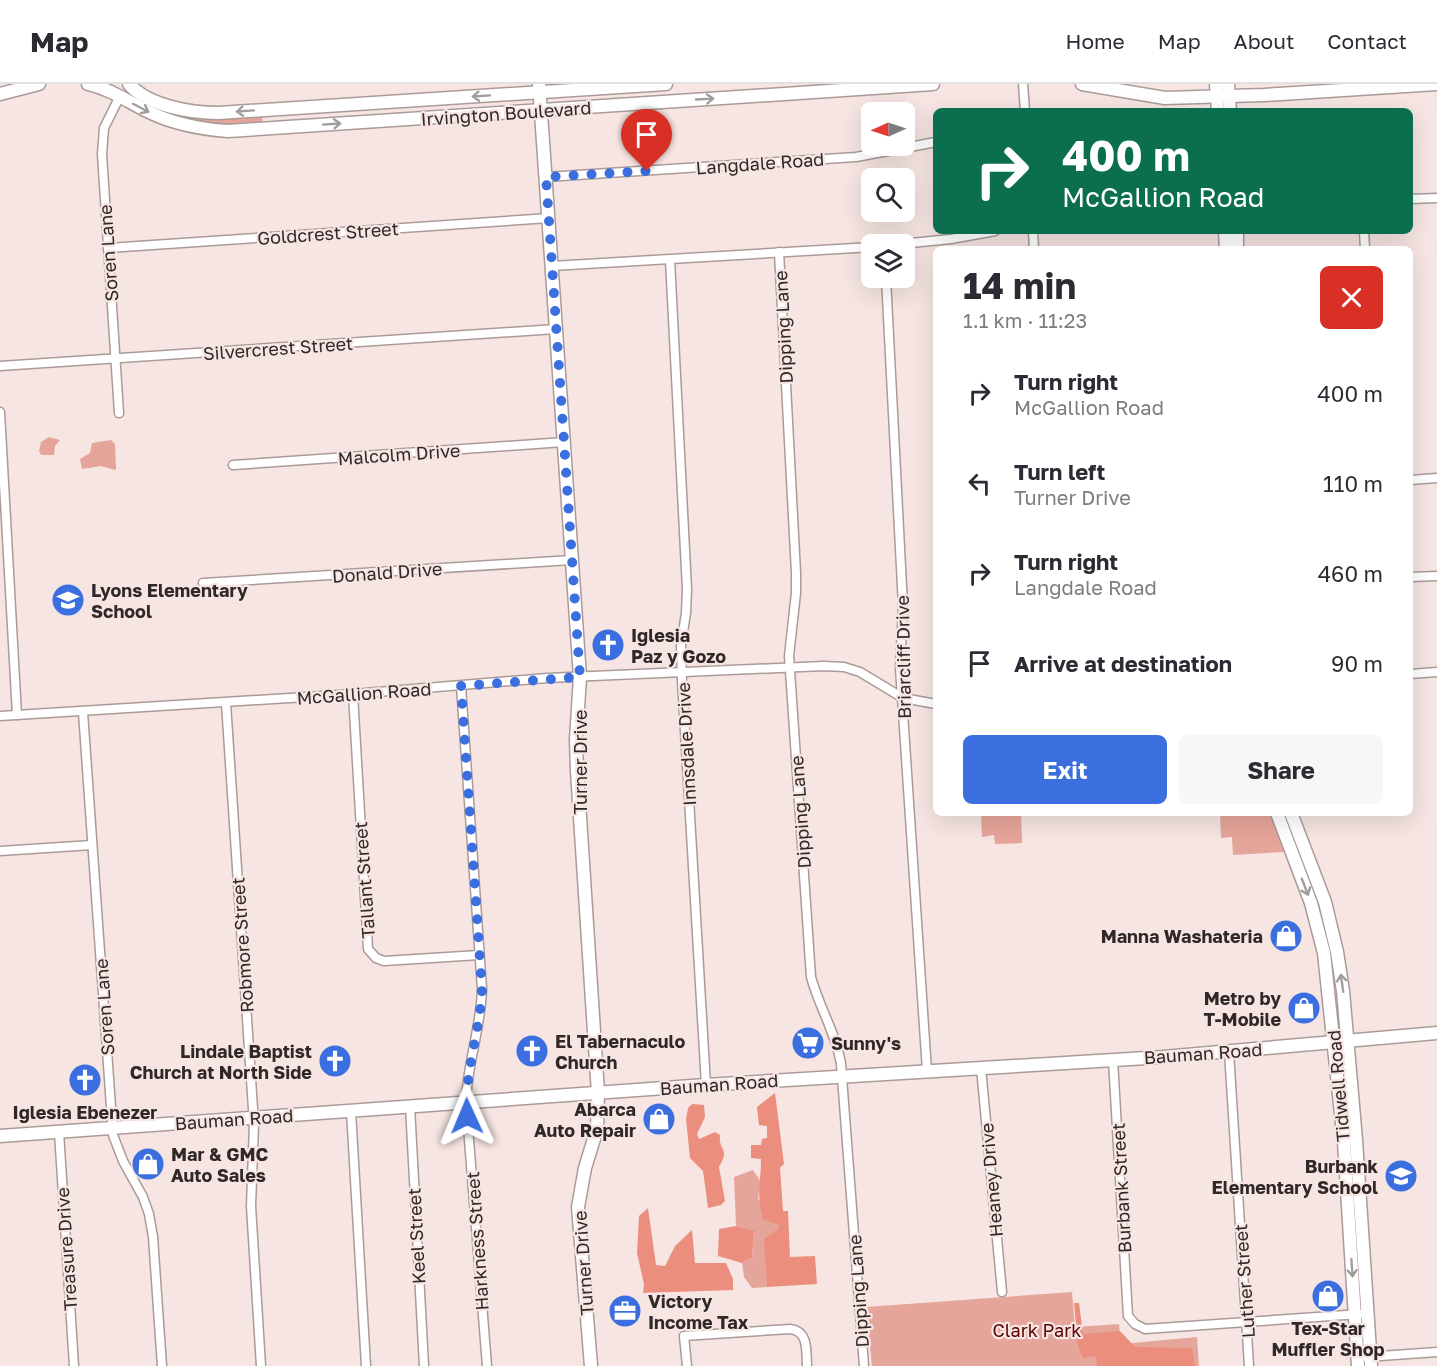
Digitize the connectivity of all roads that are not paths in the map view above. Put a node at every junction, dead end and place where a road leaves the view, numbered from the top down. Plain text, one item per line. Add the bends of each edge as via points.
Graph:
1 (39, 84) edge
2 (88, 84) edge
3 (129, 84) edge
4 (668, 84) edge
5 (933, 84) edge
6 (1023, 84) edge
7 (1082, 84) edge
8 (1216, 84) edge
9 (1437, 84) edge
10 (914, 85) edge
11 (1338, 87) edge
12 (539, 88) edge
13 (805, 89) edge
14 (1225, 93) edge
15 (0, 94) edge
16 (120, 96) junction
17 (440, 99) junction
18 (671, 101) junction
19 (1024, 108) edge
20 (1219, 108) edge
21 (1229, 108) edge
22 (178, 109) junction
23 (274, 110) junction
24 (542, 111) junction
25 (443, 117) junction
26 (174, 122) junction
27 (276, 127) junction
28 (933, 142) edge
29 (546, 177) junction
30 (1437, 198) edge
31 (1413, 199) edge
32 (549, 218) junction
33 (978, 234) edge
34 (915, 243) edge
35 (108, 248) junction
36 (861, 248) edge
37 (779, 252) junction
38 (670, 260) junction
39 (552, 266) junction
40 (887, 288) edge
41 (556, 329) junction
42 (115, 359) junction
43 (0, 366) edge
44 (0, 412) edge
45 (119, 413) dead end
46 (564, 442) junction
47 (234, 465) dead end
48 (1437, 478) edge
49 (1413, 480) edge
50 (572, 560) junction
51 (1437, 576) edge
52 (1413, 577) edge
53 (203, 584) dead end
54 (790, 667) junction
55 (682, 671) junction
56 (1437, 672) edge
57 (1413, 674) edge
58 (580, 677) junction
59 (461, 686) junction
60 (353, 694) junction
61 (903, 698) junction
62 (226, 703) junction
63 (933, 703) edge
64 (83, 712) junction
65 (17, 715) junction
66 (0, 716) edge
67 (1278, 816) edge
68 (1292, 816) edge
69 (92, 845) junction
70 (0, 851) edge
71 (1308, 856) junction
72 (1293, 857) junction
73 (1331, 952) junction
74 (479, 955) junction
75 (1437, 1033) edge
76 (1341, 1042) junction
77 (1229, 1052) junction
78 (1113, 1060) junction
79 (981, 1068) junction
80 (927, 1071) junction
81 (841, 1076) junction
82 (706, 1085) junction
83 (598, 1093) junction
84 (466, 1102) junction
85 (410, 1106) junction
86 (351, 1111) junction
87 (253, 1118) junction
88 (113, 1128) junction
89 (59, 1132) junction
90 (0, 1136) edge
91 (1356, 1227) junction
92 (1002, 1292) dead end
93 (1368, 1313) junction
94 (1355, 1314) junction
95 (1246, 1322) junction
96 (1437, 1352) edge
97 (1371, 1361) edge
98 (1358, 1362) edge
99 (74, 1366) edge
100 (162, 1366) edge
101 (261, 1366) edge
102 (366, 1366) edge
103 (424, 1366) edge
104 (487, 1366) edge
105 (591, 1366) edge
106 (687, 1366) edge
107 (807, 1366) edge
108 (864, 1366) edge
109 (1249, 1366) edge

1 - 15 main road
2 - 16 main road, Irvington Boulevard
3 - 22 main road, Irvington Boulevard via 148,98
4 - 12 main road, Irvington Boulevard
4 - 18 main road
5 - 10 main road, Irvington Boulevard
6 - 19 street
7 - 14 main road via 1165,98
8 - 14 main road
9 - 11 main road
10 - 13 main road, Irvington Boulevard
11 - 14 main road
12 -> 17 main road, Irvington Boulevard
12 - 24 main road, Turner Drive
18 -> 13 main road, Irvington Boulevard
14 - 20 main road
14 - 21 main road
16 -> 26 main road, Irvington Boulevard
16 - 35 street, Soren Lane via 102,141
17 - 23 main road, Irvington Boulevard
17 - 25 main road
18 - 24 main road, Irvington Boulevard
23 -> 22 main road, Irvington Boulevard via 193,113
22 - 26 main road
23 - 27 main road
24 - 25 main road, Irvington Boulevard
24 - 29 main road, Turner Drive
27 -> 25 main road, Irvington Boulevard
26 - 27 main road, Irvington Boulevard via 228,132
28 - 29 street, Langdale Road via 856,157
29 - 32 main road, Turner Drive
30 - 31 street
32 - 35 street, Goldcrest Street
32 - 39 main road, Turner Drive
33 - 34 street
35 - 42 street, Soren Lane
36 - 37 street
37 - 38 street
37 - 54 street, Dipping Lane via 796,573
38 - 39 street
38 - 55 street, Innsdale Drive via 687,589
39 - 41 main road, Turner Drive
40 - 61 street, Briarcliff Drive via 903,606
41 - 42 street, Silvercrest Street
41 - 46 main road, Turner Drive
42 - 43 street, Silvercrest Street
42 - 45 street, Soren Lane
44 - 65 street
46 - 47 street, Malcolm Drive
46 - 50 main road, Turner Drive
48 - 49 street
50 - 53 street, Donald Drive
50 - 58 main road, Turner Drive
51 - 52 street
54 - 55 street, McGallion Road
54 - 61 street, McGallion Road via 844,667
54 - 81 street, Dipping Lane via 811,977 836,1038
55 - 58 street, McGallion Road
55 - 82 street, Innsdale Drive
56 - 57 street
58 - 59 street, McGallion Road
58 - 83 main road, Turner Drive via 577,771
59 - 60 street, McGallion Road
59 - 74 street, Harkness Street
60 - 62 street, McGallion Road
60 - 74 street, Tallant Street via 368,949 384,960
61 - 63 street, McGallion Road
61 - 80 street, Briarcliff Drive
62 - 64 street, McGallion Road
62 - 87 street, Robmore Street
64 - 65 street, McGallion Road
64 - 69 street, Soren Lane
65 - 66 street, McGallion Road
67 - 72 main road, Tidwell Road
68 - 71 main road, Tidwell Road
69 - 70 street
69 - 88 street, Soren Lane
71 - 72 main road
71 - 73 main road, Tidwell Road via 1325,902
72 -> 73 main road, Tidwell Road
73 - 76 main road, Tidwell Road
74 - 84 street, Harkness Street via 482,1005
75 - 76 main road, Bauman Road
76 - 77 main road, Bauman Road
76 - 91 main road, Tidwell Road
77 - 78 main road, Bauman Road
77 - 95 street, Luther Street
78 - 79 main road, Bauman Road
78 - 95 street, Burbank Street via 1128,1316 1145,1329
79 - 80 main road, Bauman Road
79 - 92 street, Heaney Drive
80 - 81 main road, Bauman Road
81 - 82 main road, Bauman Road
81 - 108 street, Dipping Lane
82 - 83 main road, Bauman Road
83 - 84 main road, Bauman Road
83 - 105 main road, Turner Drive via 597,1129 578,1208
84 - 85 main road, Bauman Road
84 - 104 street, Harkness Street
85 - 86 main road, Bauman Road
85 - 103 street, Keel Street
86 - 87 main road, Bauman Road
86 - 102 street
87 - 88 main road, Bauman Road
87 - 101 street, Robmore Street via 251,1206
88 - 89 main road, Bauman Road
88 - 100 street, Soren Lane via 117,1148 149,1214
89 - 90 main road, Bauman Road
89 - 99 street, Treasure Drive
91 - 93 main road, Tidwell Road
91 -> 94 main road, Tidwell Road
93 - 94 street
93 - 97 main road, Tidwell Road
94 - 95 street
94 - 98 main road, Tidwell Road
95 - 109 street, Luther Street
96 - 97 street
97 - 98 street
106 - 107 street via 684,1336 790,1329 800,1332 805,1339

